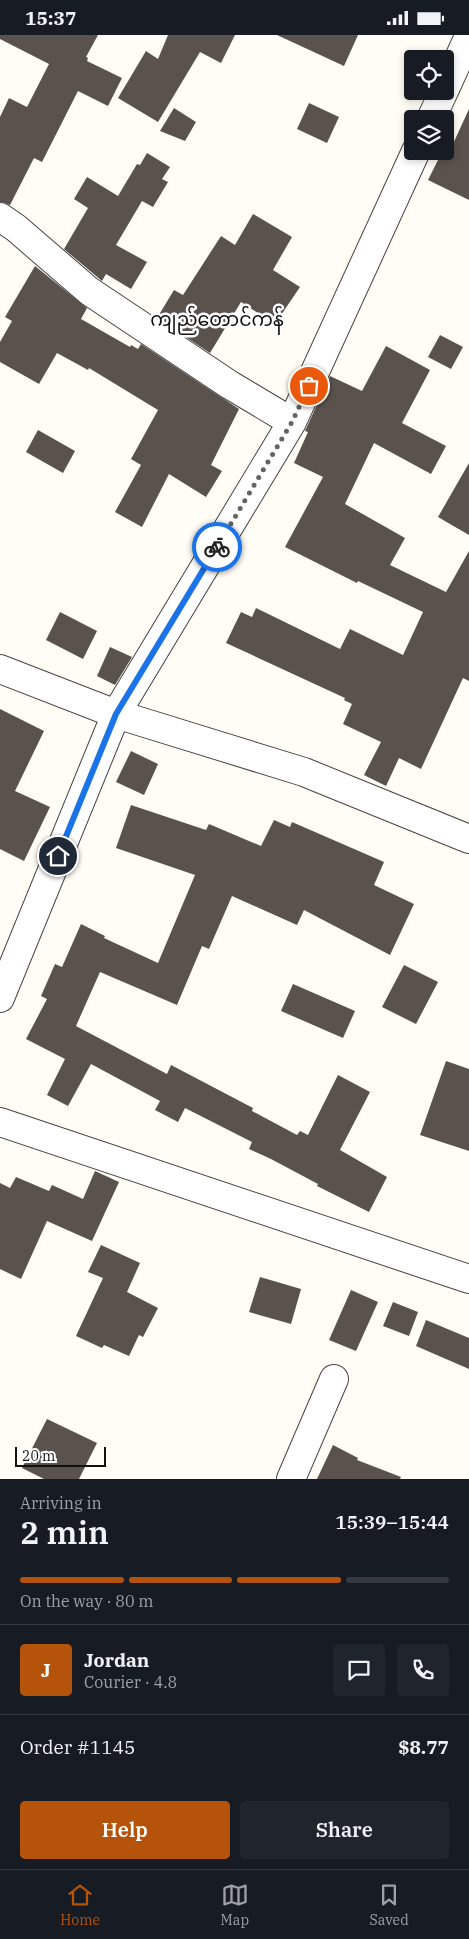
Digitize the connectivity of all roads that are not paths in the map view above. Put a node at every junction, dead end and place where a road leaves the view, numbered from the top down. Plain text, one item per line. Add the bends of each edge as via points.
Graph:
1 (469, 36) edge
2 (454, 68) edge
3 (412, 160) edge
4 (0, 217) edge
5 (292, 422) junction
6 (0, 669) edge
7 (116, 714) junction
8 (469, 839) edge
9 (0, 998) edge
10 (0, 1122) edge
11 (469, 1279) edge
12 (334, 1379) dead end
13 (291, 1479) edge

1 - 2 street
3 - 5 street
4 - 5 street via 89,291 230,385
5 - 7 street
6 - 7 street
7 - 8 street via 304,772
7 - 9 street
10 - 11 street
12 - 13 street

